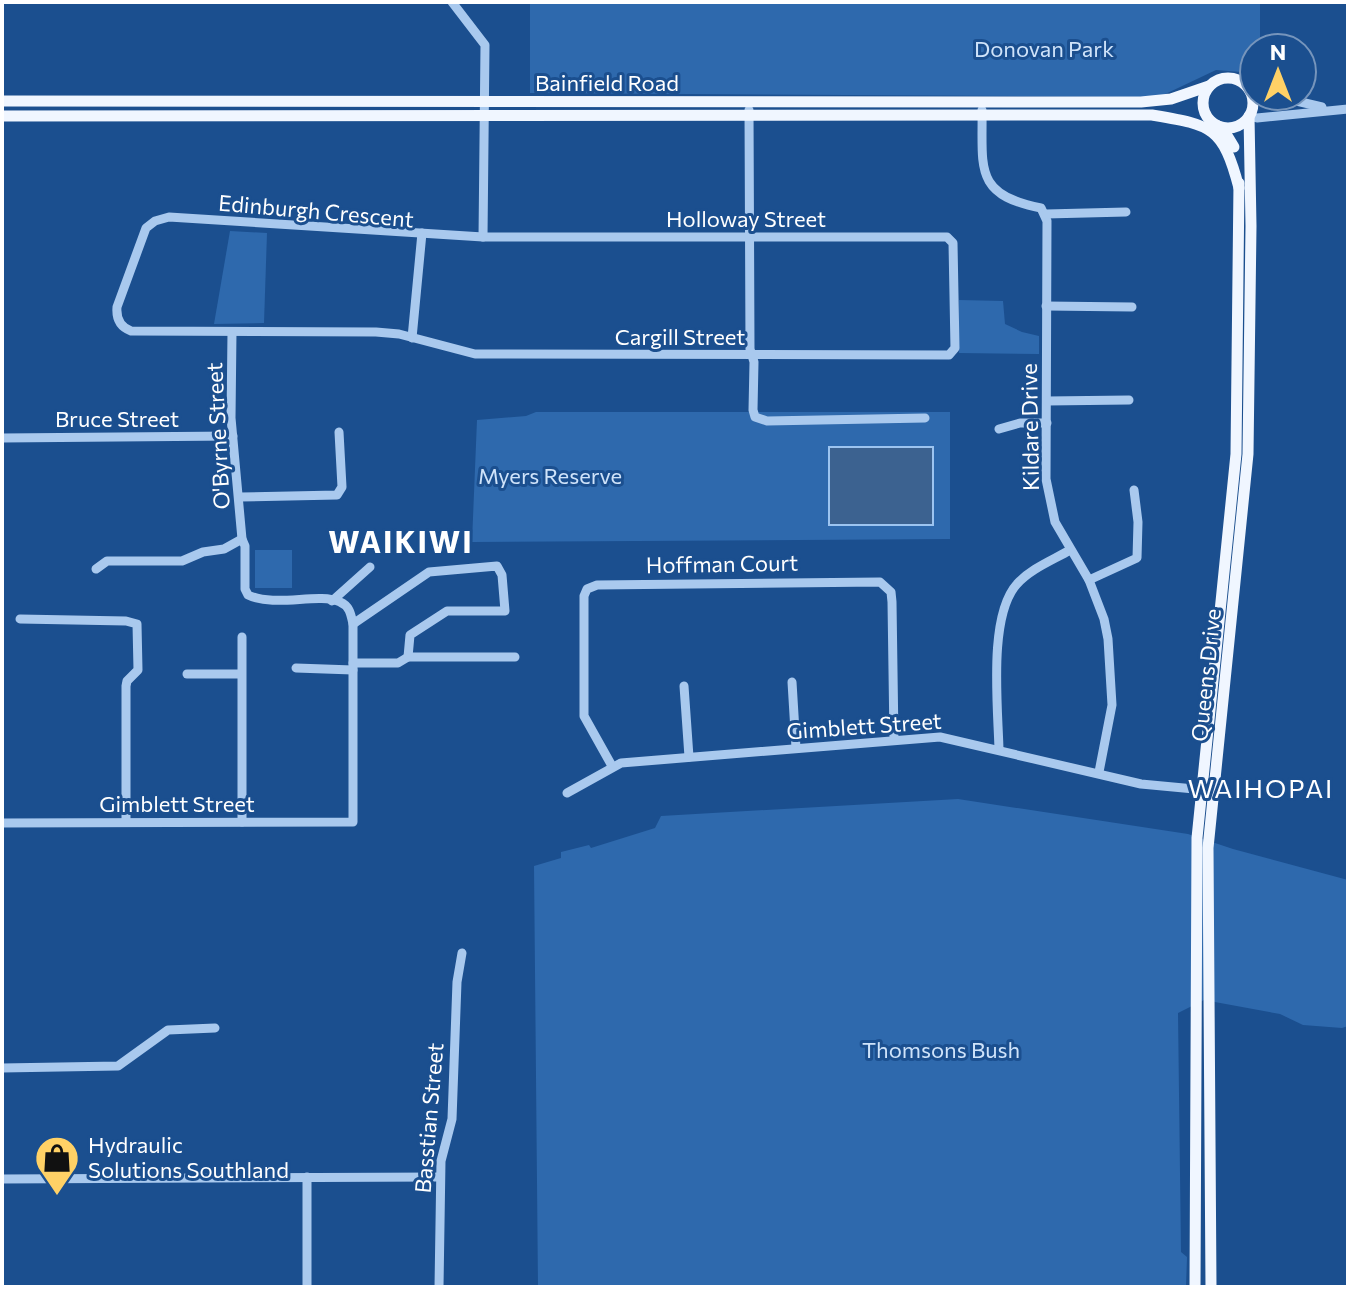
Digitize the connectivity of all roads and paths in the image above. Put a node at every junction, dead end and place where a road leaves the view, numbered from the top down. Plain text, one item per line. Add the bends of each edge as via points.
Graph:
1 (452, 2) edge
2 (1238, 81) edge
3 (1209, 86) junction
4 (2, 101) edge
5 (49, 103) junction
6 (1318, 106) edge
7 (484, 108) junction
8 (160, 109) junction
9 (749, 109) junction
10 (982, 109) junction
11 (1333, 109) junction
12 (1348, 109) edge
13 (1250, 112) edge
14 (2, 116) edge
15 (49, 116) junction
16 (1249, 116) junction
17 (1208, 123) junction
18 (1239, 188) junction
19 (1126, 212) dead end
20 (1046, 214) junction
21 (1245, 225) junction
22 (422, 233) junction
23 (483, 237) junction
24 (750, 237) junction
25 (1046, 306) junction
26 (1132, 307) dead end
27 (232, 332) junction
28 (412, 338) junction
29 (949, 355) joint
30 (752, 356) junction
31 (1129, 400) dead end
32 (1047, 401) junction
33 (925, 418) dead end
34 (1047, 423) junction
35 (999, 429) dead end
36 (339, 432) dead end
37 (233, 436) junction
38 (2, 438) edge
39 (1134, 490) dead end
40 (240, 497) junction
41 (242, 539) junction
42 (1070, 550) junction
43 (370, 567) dead end
44 (96, 569) dead end
45 (1089, 580) junction
46 (332, 601) junction
47 (20, 619) dead end
48 (353, 624) junction
49 (242, 637) dead end
50 (408, 657) junction
51 (515, 657) dead end
52 (353, 666) junction
53 (296, 668) dead end
54 (187, 674) dead end
55 (241, 674) junction
56 (792, 682) dead end
57 (684, 686) dead end
58 (894, 740) junction
59 (796, 748) junction
60 (999, 750) junction
61 (689, 757) junction
62 (612, 766) junction
63 (1099, 772) junction
64 (1207, 790) junction
65 (567, 793) dead end
66 (126, 822) junction
67 (242, 822) junction
68 (2, 823) edge
69 (462, 953) dead end
70 (215, 1028) dead end
71 (2, 1068) edge
72 (1195, 1138) junction
73 (1208, 1138) junction
74 (307, 1177) junction
75 (440, 1177) junction
76 (2, 1179) edge
77 (307, 1287) edge
78 (439, 1287) edge
79 (1195, 1287) edge
80 (1211, 1287) edge

1 - 7 street via 485,45
2 - 3 main road, Bainfield Road via 1218,79
3 - 10 main road, Bainfield Road via 1160,101
3 - 17 main road via 1202,103
4 - 5 main road, Bainfield Road
5 - 8 main road, Bainfield Road
5 - 15 main road
6 - 11 street, Bainfield Road
7 - 8 main road, Bainfield Road
7 - 9 main road, Bainfield Road
7 - 23 street
8 - 15 main road, Bainfield Road
9 - 10 main road, Bainfield Road
9 - 24 street
10 - 17 main road, Bainfield Road via 1183,113
10 - 20 street via 986,177 1009,201 1041,208
11 - 12 street, Bainfield Road
11 - 16 street, Bainfield Road
13 - 16 main road, Bainfield Road
14 - 15 main road, Bainfield Road
16 - 17 main road, Bainfield Road via 1237,126
16 - 21 main road, Queens Drive
17 - 18 main road, Queens Drive via 1224,144
17 - 18 main road, Queens Drive via 1225,132 1237,153
18 - 21 main road, Queens Drive
19 - 20 street
20 - 25 street, Kildare Drive
21 - 64 main road, Queens Drive via 1243,432
22 - 23 street, Holloway Street
22 - 27 street, Edinburgh Crescent via 169,217 150,224 117,307 122,326 141,332
22 - 28 street, Edinburgh Crescent
23 - 24 street, Holloway Street
24 - 29 street, Holloway Street via 952,239 955,348
24 - 30 street
25 - 26 street
25 - 32 street, Kildare Drive
27 - 28 street, Edinburgh Crescent via 376,332
27 - 37 street, O'Byrne Street
28 - 30 street, Cargill Street via 475,354
29 - 30 street, Cargill Street
30 - 33 street via 753,410 760,420
31 - 32 street
32 - 34 street, Kildare Drive
34 - 35 street
34 - 42 street, Kildare Drive via 1050,507
36 - 40 street via 342,483 337,495
37 - 38 street, Bruce Street
37 - 40 street, O'Byrne Street
39 - 45 street via 1137,558
40 - 41 street, O'Byrne Street
41 - 44 street via 182,561 107,561
41 - 46 street, O'Byrne Street via 248,595
42 - 45 street, Kildare Drive
42 - 60 street via 1026,576 1003,606 998,632
43 - 46 street
45 - 63 street, Kildare Drive via 1110,653 1112,705
46 - 48 street via 349,609
47 - 66 street via 137,624 138,670 126,686
48 - 50 street via 429,572 497,566 505,611 447,611 410,635
48 - 52 street
49 - 55 street
50 - 51 street
50 - 52 street via 398,663
52 - 53 street
52 - 67 street, Gimblett Street via 353,822
54 - 55 street
55 - 67 street
56 - 59 street
57 - 61 street
58 - 59 street, Gimblett Street
58 - 60 street, Gimblett Street via 940,737
58 - 62 street, Hoffman Court via 892,602 891,592 880,582 597,585 584,596 584,716
59 - 61 street, Gimblett Street
60 - 63 street, Gimblett Street
61 - 62 street, Gimblett Street
62 - 65 street, Gimblett Street
63 - 64 street, Gimblett Street via 1141,784
64 - 72 main road, Queens Drive via 1195,883
64 - 73 main road, Queens Drive
66 - 67 street, Gimblett Street
66 - 68 street, Gimblett Street
69 - 75 street, Basstian Street via 452,1119
70 - 71 street via 168,1030 118,1066
72 - 73 main road
72 - 79 main road, Queens Drive
73 - 80 main road, Queens Drive
74 - 75 street
74 - 76 street
74 - 77 street
75 - 78 street, Basstian Street

